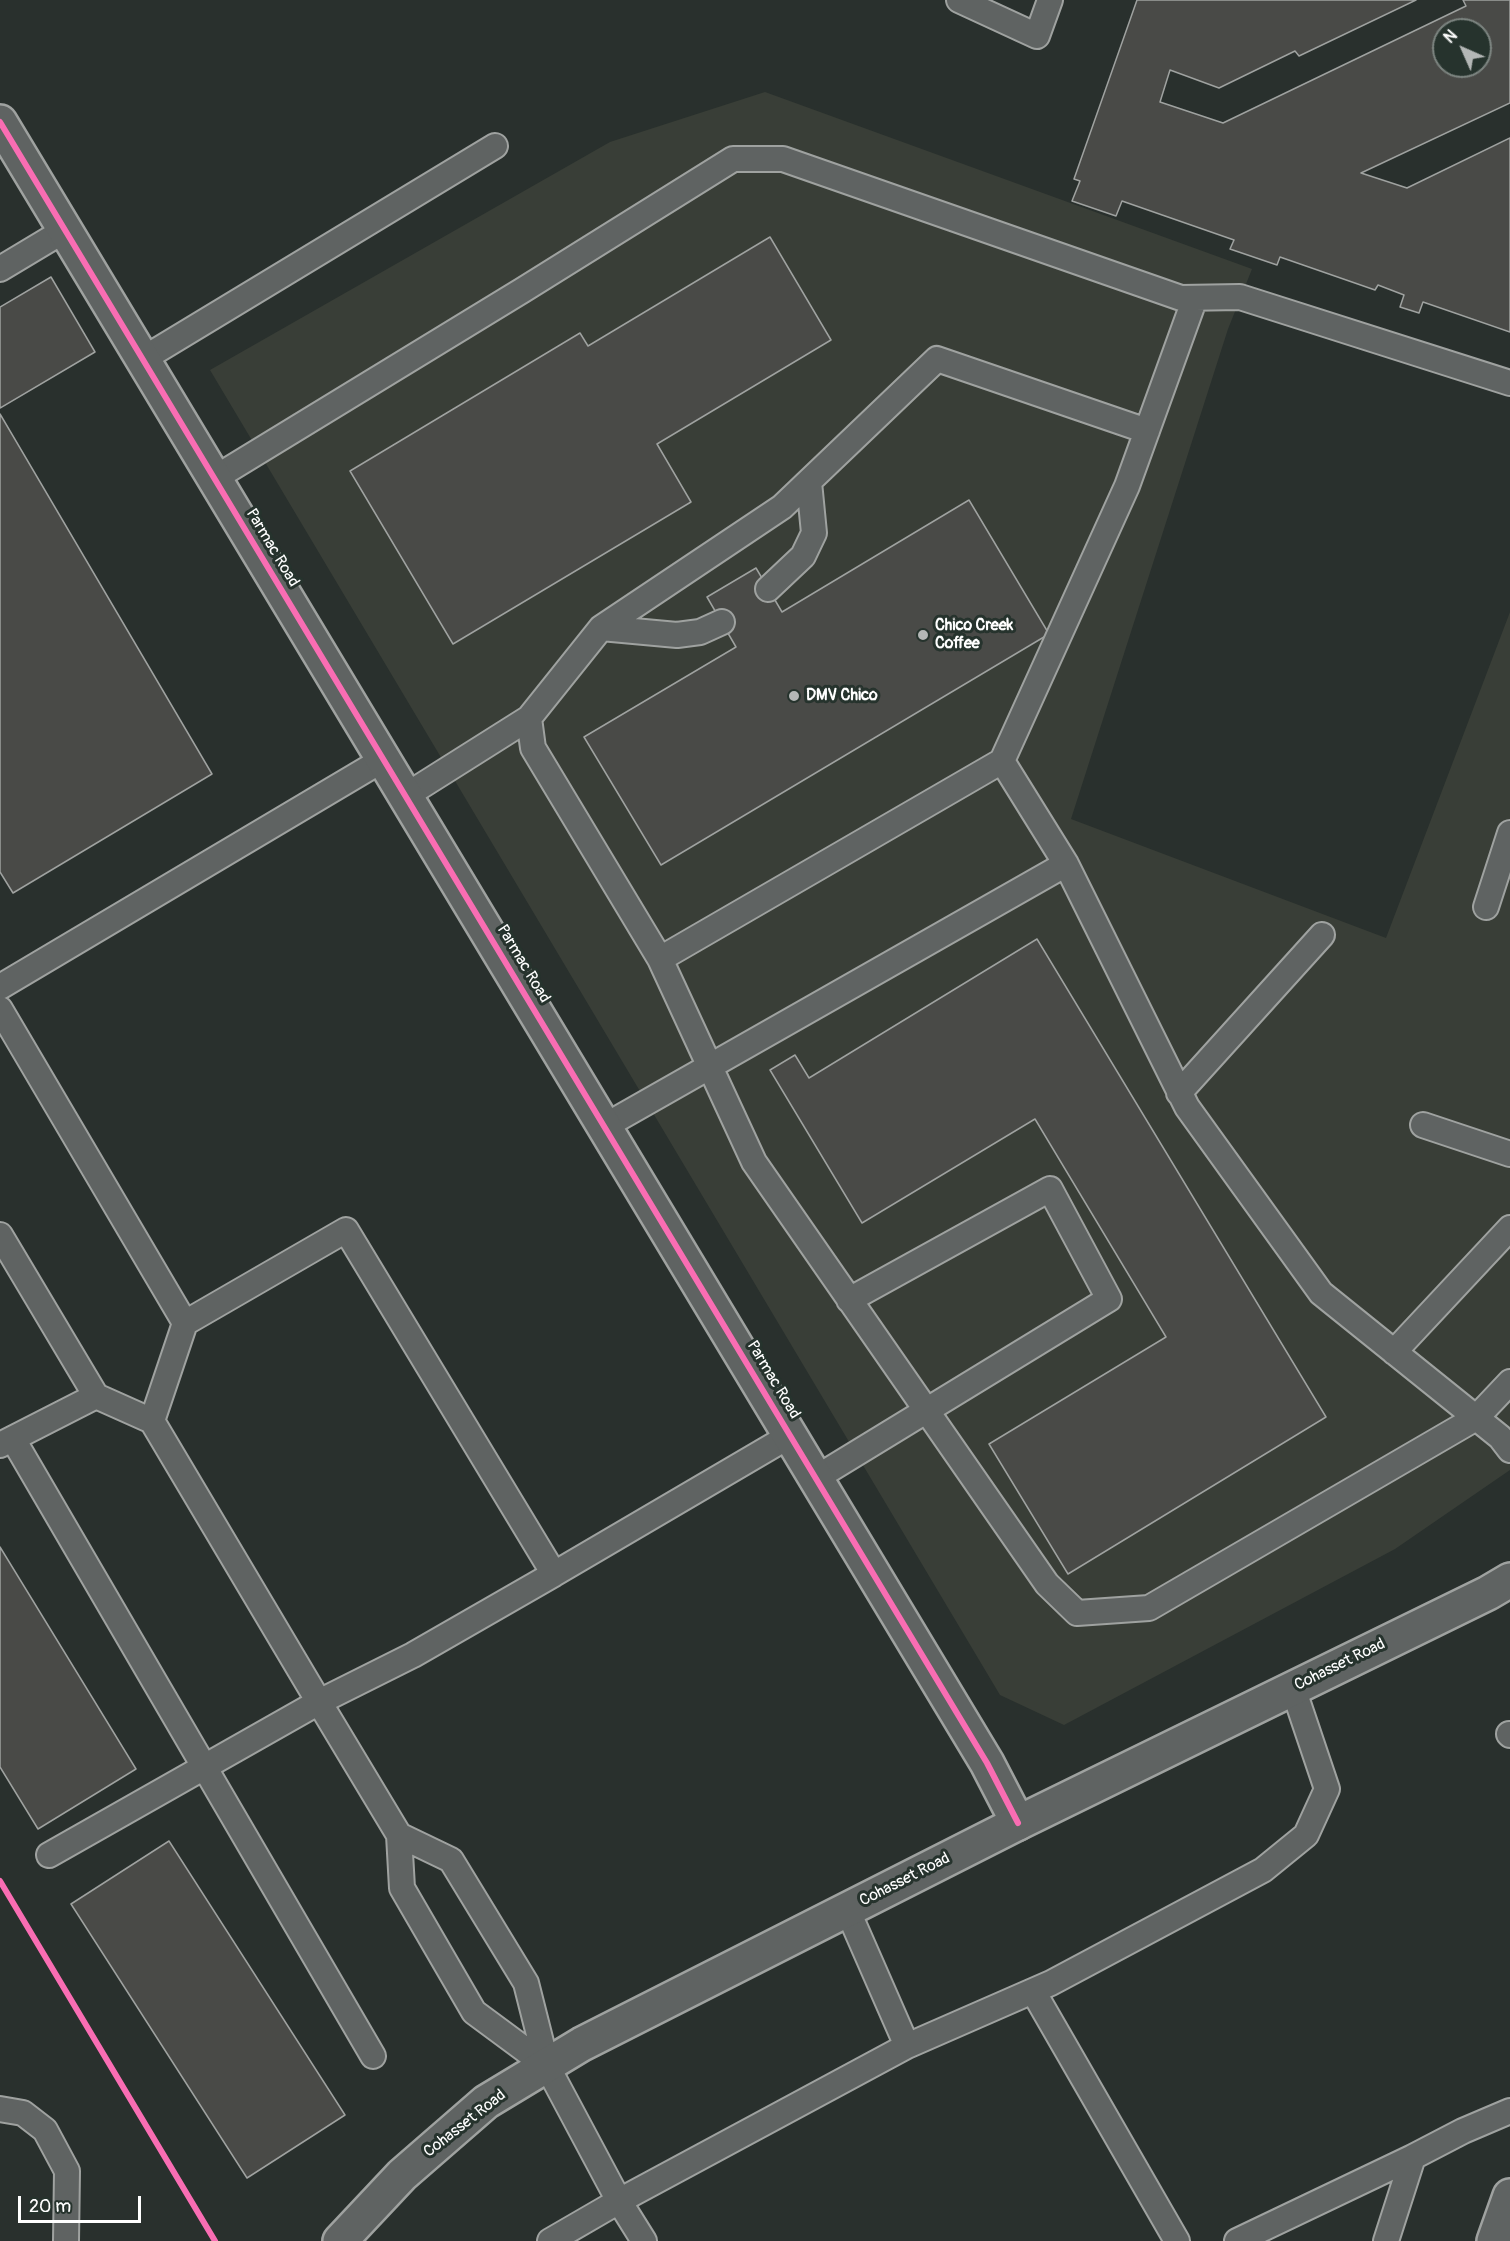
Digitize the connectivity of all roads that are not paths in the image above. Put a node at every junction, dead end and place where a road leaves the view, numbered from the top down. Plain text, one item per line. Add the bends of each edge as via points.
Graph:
1 (959, 0) edge
2 (1050, 0) edge
3 (0, 122) edge
4 (495, 146) dead end
5 (65, 230) junction
6 (0, 268) edge
7 (1195, 298) junction
8 (143, 359) junction
9 (1510, 383) edge
10 (1147, 431) junction
11 (214, 478) junction
12 (809, 482) junction
13 (768, 589) dead end
14 (722, 622) dead end
15 (601, 628) junction
16 (529, 718) junction
17 (384, 759) junction
18 (1002, 761) junction
19 (407, 795) junction
20 (1510, 834) edge
21 (1066, 864) junction
22 (1486, 907) dead end
23 (1322, 935) dead end
24 (660, 959) junction
25 (0, 987) edge
26 (0, 1009) edge
27 (710, 1067) junction
28 (1179, 1093) junction
29 (1423, 1125) dead end
30 (605, 1126) junction
31 (1510, 1154) edge
32 (1510, 1228) edge
33 (0, 1234) edge
34 (849, 1300) junction
35 (184, 1323) junction
36 (1394, 1352) junction
37 (1510, 1382) edge
38 (96, 1396) junction
39 (926, 1410) junction
40 (1476, 1418) junction
41 (152, 1421) junction
42 (790, 1435) junction
43 (6, 1442) edge
44 (1510, 1450) edge
45 (816, 1478) junction
46 (554, 1574) junction
47 (1510, 1580) edge
48 (1293, 1688) junction
49 (319, 1702) junction
50 (205, 1765) junction
51 (1018, 1823) junction
52 (399, 1835) junction
53 (49, 1855) dead end
54 (847, 1909) junction
55 (1033, 1990) junction
56 (907, 2046) junction
57 (372, 2056) dead end
58 (547, 2066) junction
59 (0, 2109) edge
60 (1510, 2111) edge
61 (1413, 2157) junction
62 (1510, 2196) edge
63 (619, 2201) junction
64 (66, 2241) edge
65 (340, 2241) edge
66 (550, 2241) edge
67 (644, 2241) edge
68 (1177, 2241) edge
69 (1238, 2241) edge
70 (1386, 2241) edge
71 (1494, 2241) edge

1 - 2 lane via 1037,36
3 - 5 street, Parmac Road
4 - 8 lane
5 - 6 lane
5 - 8 street, Parmac Road
7 - 9 lane via 1240,297
7 - 10 lane
7 - 11 lane via 1181,298 783,159 734,159
8 - 11 street, Parmac Road
10 - 12 lane via 937,359
10 - 18 lane via 1127,486
11 - 17 street, Parmac Road
12 - 13 lane via 814,533 803,556
12 - 15 lane via 782,507
14 - 15 lane via 700,632 677,635
15 - 16 lane
16 - 19 lane
16 - 24 lane via 533,748
17 - 19 street, Parmac Road
17 - 25 lane
18 - 21 lane
18 - 24 lane
19 - 30 street, Parmac Road
20 - 22 lane
21 - 27 lane
21 - 28 lane
23 - 28 lane
24 - 27 lane
26 - 35 lane
27 - 30 lane
27 - 34 lane via 754,1162
28 - 36 lane via 1321,1293
29 - 31 lane
30 - 42 street, Parmac Road
32 - 36 lane
33 - 38 lane
34 - 39 lane
34 - 39 lane via 1050,1189 1109,1299
35 - 41 lane
35 - 46 lane via 346,1230
36 - 40 lane
37 - 40 lane
38 - 41 lane
38 - 43 lane
39 - 40 lane via 1047,1584 1077,1613 1149,1608
39 - 45 lane
40 - 44 lane
41 - 49 lane
42 - 45 street, Parmac Road
42 - 46 lane
43 - 50 lane
45 - 51 street, Parmac Road via 987,1763
46 - 49 lane
47 - 48 street, Cohasset Road
48 - 51 street, Cohasset Road
48 - 55 lane via 1327,1789 1306,1835 1263,1870
49 - 50 lane
49 - 52 lane
50 - 53 lane
50 - 57 lane
51 - 54 street, Cohasset Road
52 - 58 lane via 402,1888 474,2012
52 - 58 lane via 451,1860 526,1983
54 - 56 lane
54 - 58 street, Cohasset Road via 582,2044
55 - 56 lane
55 - 68 lane
56 - 63 lane
58 - 63 lane
58 - 65 street, Cohasset Road via 486,2102 402,2175
59 - 64 lane via 23,2113 45,2130 67,2171
60 - 61 lane
61 - 69 lane
61 - 70 lane
62 - 71 street
63 - 66 lane
63 - 67 lane

